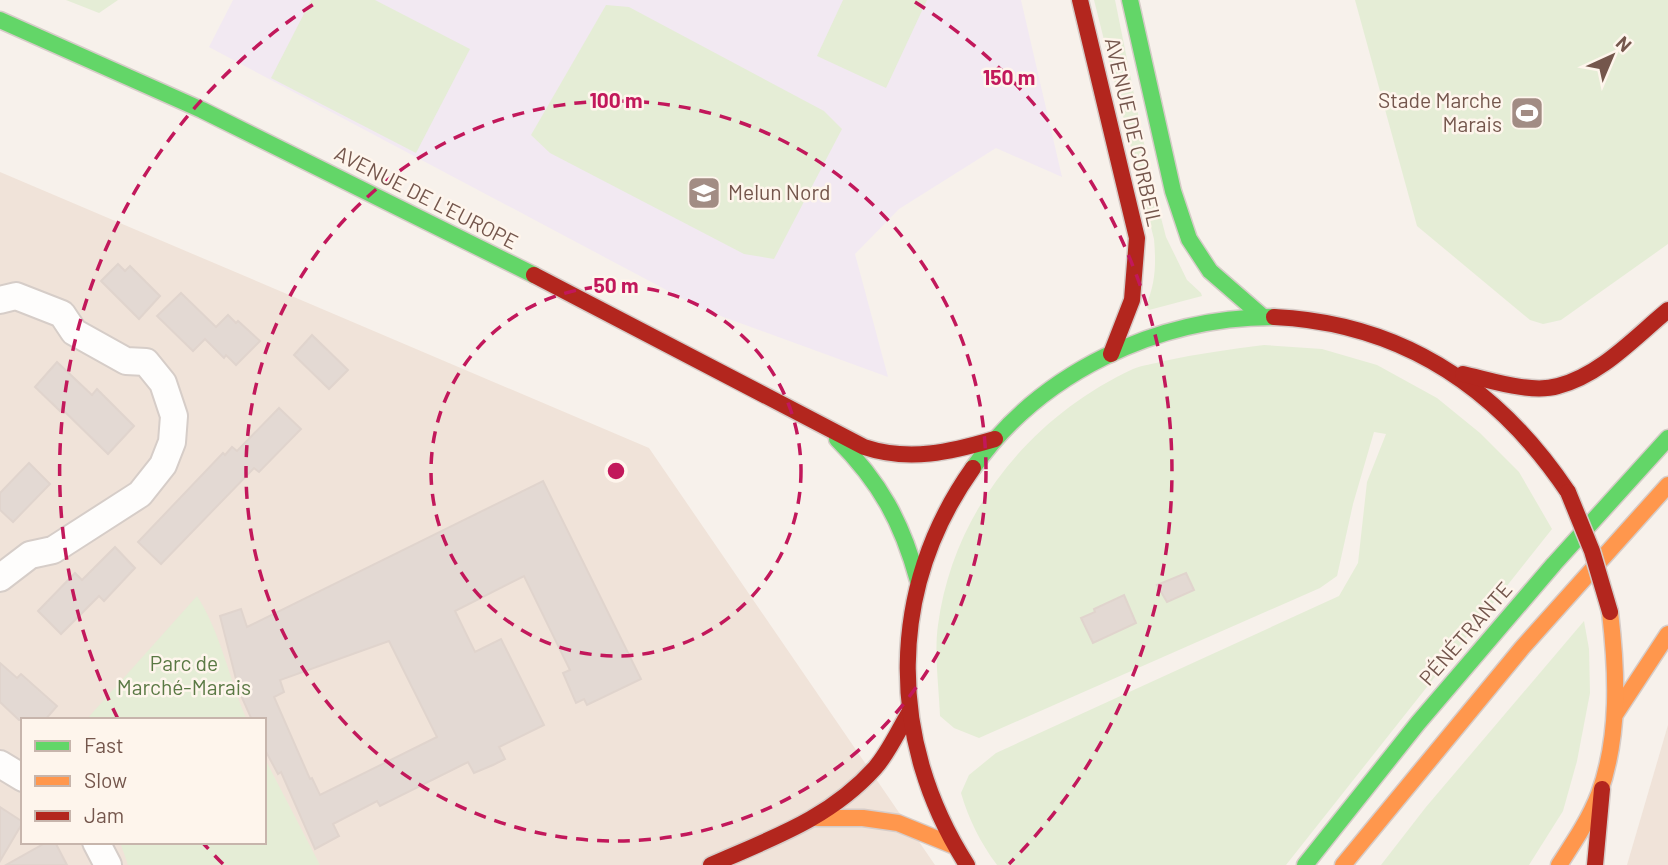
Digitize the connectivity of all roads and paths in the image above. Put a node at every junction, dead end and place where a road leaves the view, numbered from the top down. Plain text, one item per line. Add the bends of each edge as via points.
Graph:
1 (1080, 0) edge
2 (1130, 0) edge
3 (0, 20) edge
4 (0, 300) edge
5 (1668, 310) edge
6 (1263, 317) junction
7 (1111, 354) junction
8 (1453, 372) junction
9 (826, 429) junction
10 (995, 439) junction
11 (1668, 439) edge
12 (1668, 485) edge
13 (0, 578) edge
14 (918, 581) junction
15 (1668, 634) edge
16 (909, 713) junction
17 (1616, 713) junction
18 (0, 764) edge
19 (21, 777) edge
20 (1602, 786) junction
21 (816, 818) junction
22 (97, 844) edge
23 (952, 845) junction
24 (108, 865) edge
25 (711, 865) edge
26 (967, 865) edge
27 (1305, 865) edge
28 (1343, 865) edge
29 (1559, 865) edge
30 (1595, 865) edge

1 - 7 main road, AVENUE DE CORBEIL via 1137,238 1132,300
2 - 6 main road via 1173,191 1189,239 1210,271
3 - 9 main road, AVENUE DE L'EUROPE via 190,104 467,241
4 - 13 street via 16,296 62,314 74,332 126,361 146,362 163,383 174,416 172,442 163,465 140,494 53,550 30,555
5 - 8 main road via 1593,372 1558,387 1523,387
6 - 7 main road via 1172,331
6 - 8 main road via 1360,330
7 - 10 main road via 1036,398
8 - 17 main road, bridge via 1526,434 1553,468 1584,525 1610,612
9 - 10 main road, AVENUE DE L'EUROPE via 866,447 904,456 958,451
9 - 14 main road, AVENUE DE L'EUROPE via 860,461 887,496
10 - 14 main road via 955,496
11 - 27 main road, PÉNÉTRANTE via 1418,723
12 - 28 main road via 1522,648
14 - 16 main road via 907,658
15 - 17 main road
16 - 21 main road via 877,766
16 - 23 main road via 927,785
17 - 20 main road
18 - 19 street
20 - 29 main road
20 - 30 main road
21 - 23 main road via 898,823
21 - 25 main road
22 - 24 street
23 - 26 main road

